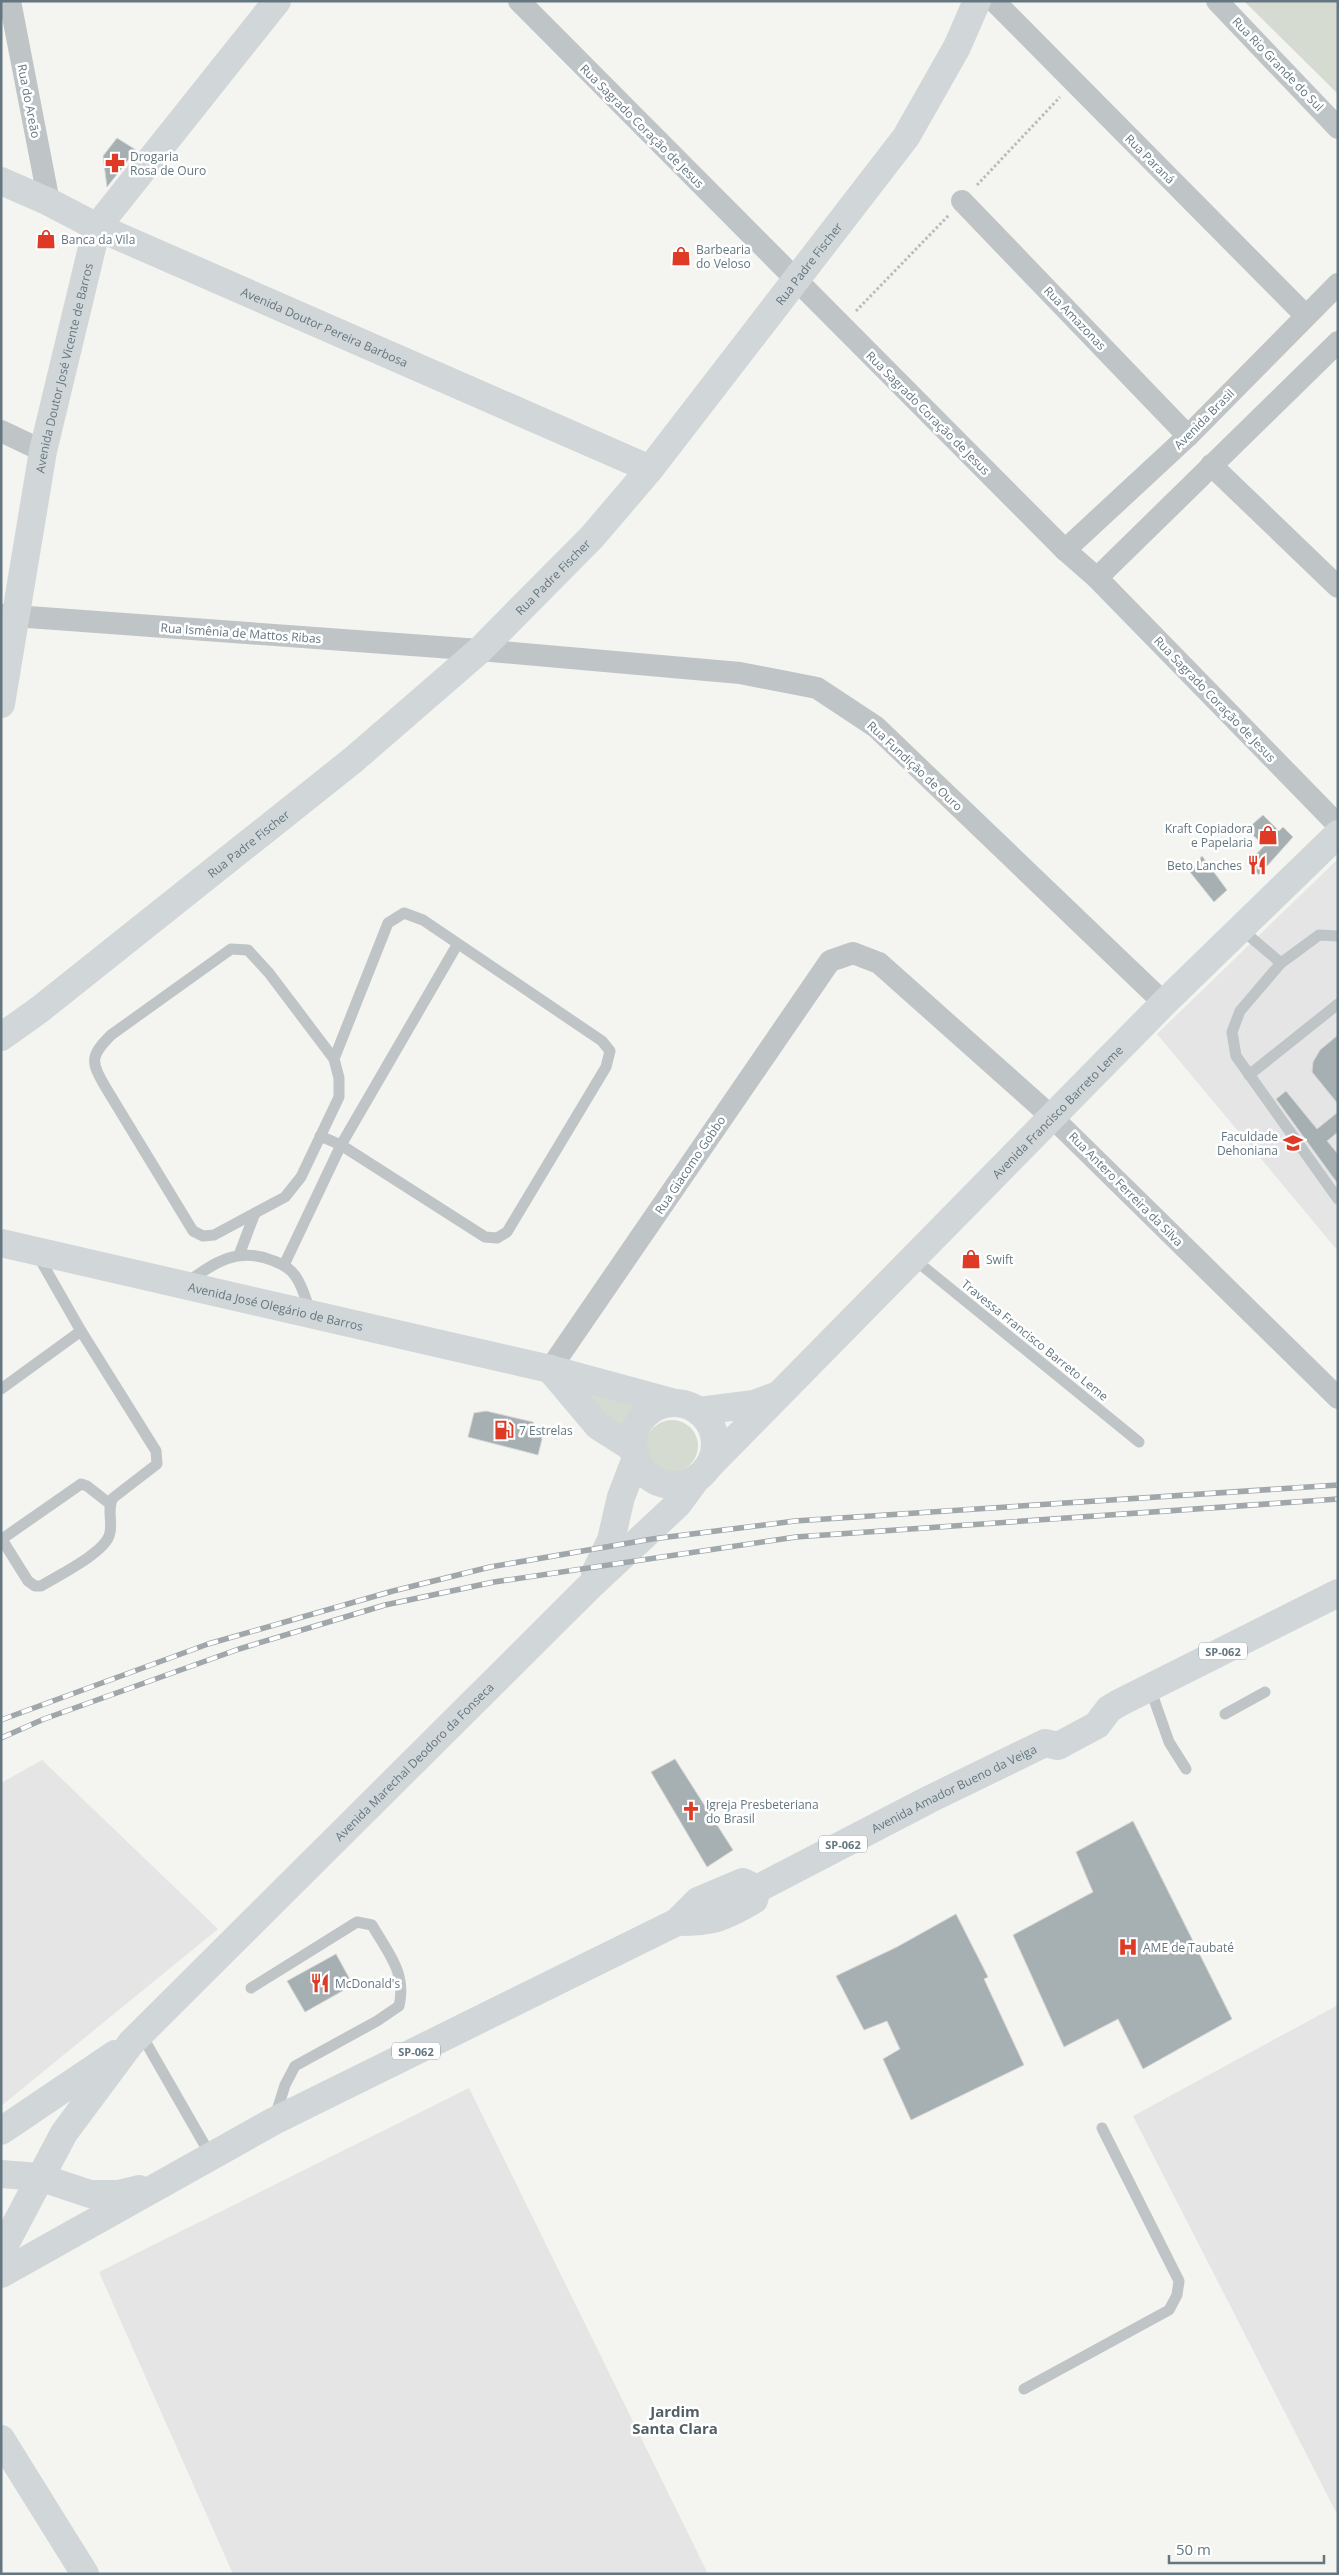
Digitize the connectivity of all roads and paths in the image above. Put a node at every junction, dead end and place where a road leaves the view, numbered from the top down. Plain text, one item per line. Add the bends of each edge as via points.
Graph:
1 (10, 1) edge
2 (277, 1) edge
3 (519, 1) edge
4 (977, 1) edge
5 (994, 1) edge
6 (1217, 1) edge
7 (1338, 128) edge
8 (1, 181) edge
9 (962, 201) dead end
10 (49, 202) junction
11 (96, 227) junction
12 (796, 282) junction
13 (1338, 284) edge
14 (1306, 316) junction
15 (1335, 349) edge
16 (1, 431) edge
17 (1188, 436) junction
18 (43, 451) junction
19 (1211, 465) junction
20 (650, 469) junction
21 (1065, 550) junction
22 (1097, 578) junction
23 (1338, 587) edge
24 (9, 616) edge
25 (480, 650) junction
26 (1, 704) edge
27 (1338, 825) edge
28 (1338, 834) edge
29 (1326, 856) edge
30 (1240, 929) junction
31 (1338, 936) edge
32 (458, 945) junction
33 (830, 961) joint
34 (1281, 963) junction
35 (1164, 1003) junction
36 (1338, 1004) edge
37 (1, 1037) edge
38 (334, 1059) junction
39 (1249, 1075) junction
40 (1053, 1118) junction
41 (320, 1136) junction
42 (341, 1145) junction
43 (1338, 1199) edge
44 (255, 1213) junction
45 (1, 1243) edge
46 (35, 1251) junction
47 (239, 1254) junction
48 (914, 1259) junction
49 (284, 1265) junction
50 (184, 1285) junction
51 (312, 1314) junction
52 (81, 1331) junction
53 (550, 1369) junction
54 (1, 1389) edge
55 (780, 1394) junction
56 (1338, 1398) edge
57 (687, 1407) junction
58 (1139, 1442) dead end
59 (635, 1453) junction
60 (702, 1473) junction
61 (110, 1504) junction
62 (2, 1538) edge
63 (588, 1588) junction
64 (1338, 1593) edge
65 (1150, 1688) junction
66 (1265, 1692) dead end
67 (1225, 1714) dead end
68 (1186, 1769) dead end
69 (251, 1988) dead end
70 (136, 2038) junction
71 (274, 2121) junction
72 (1102, 2128) dead end
73 (1, 2131) edge
74 (211, 2156) junction
75 (1, 2174) edge
76 (39, 2177) junction
77 (158, 2185) junction
78 (1, 2211) edge
79 (5, 2246) edge
80 (1, 2274) edge
81 (1024, 2389) dead end
82 (1, 2439) edge
83 (85, 2574) edge

1 - 10 street, Rua do Areão
2 - 11 main road, Avenida Doutor José Vicente de Barros
3 - 12 street, Rua Sagrado Coração de Jesus
4 - 12 main road, Rua Padre Fischer via 957,47 906,137
5 - 14 street, Rua Paraná
6 - 7 street, Rua Rio Grande do Sul
8 - 10 main road, Avenida Doutor Pereira Barbosa
9 - 17 street, Rua Amazonas
10 - 11 main road, Avenida Doutor Pereira Barbosa
11 - 18 main road, Avenida Doutor José Vicente de Barros
11 - 20 main road, Avenida Doutor Pereira Barbosa
12 - 20 main road, Rua Padre Fischer
12 - 21 street, Rua Sagrado Coração de Jesus
13 - 14 street, Avenida Brasil
14 - 17 street, Avenida Brasil
15 - 19 street
16 - 18 street
17 - 21 street, Avenida Brasil
18 - 24 main road, Avenida Doutor José Vicente de Barros
19 - 22 street
19 - 23 street
20 - 25 main road, Rua Padre Fischer via 592,537
21 - 22 street, Rua Sagrado Coração de Jesus
22 - 27 street, Rua Sagrado Coração de Jesus
24 - 25 street, Rua Ismênia de Mattos Ribas
24 - 26 main road, Avenida Doutor José Vicente de Barros
25 - 35 street, Rua Fundição de Ouro via 740,673 817,688 876,726
25 - 37 main road, Rua Padre Fischer via 353,760 40,1010
28 - 29 main road, Avenida Francisco Barreto Leme
29 - 30 main road, Avenida Francisco Barreto Leme
30 - 34 lane
30 - 35 main road, Avenida Francisco Barreto Leme
31 - 34 lane via 1319,935
32 - 38 lane via 423,920 404,912 388,923
32 - 42 lane
32 - 42 lane via 602,1041 610,1052 606,1068 507,1232 496,1238 485,1236
33 - 40 street, Rua Antero Ferreira da Silva via 853,953 879,962
33 - 53 street, Rua Giacomo Gobbo
34 - 39 lane via 1240,1011 1232,1032 1236,1056
35 - 40 main road, Avenida Francisco Barreto Leme
36 - 39 lane
38 - 41 lane via 339,1097
38 - 44 lane via 253,955 248,950 231,949 96,1049 93,1058 95,1070 193,1231 203,1236 214,1235
39 - 43 lane
40 - 48 main road, Avenida Francisco Barreto Leme
40 - 56 street, Rua Antero Ferreira da Silva
41 - 42 lane
41 - 44 lane via 301,1177 285,1197
42 - 49 lane
44 - 47 lane
45 - 46 main road, Avenida José Olegário de Barros
46 - 50 main road, Avenida José Olegário de Barros
46 - 52 lane
47 - 49 lane via 259,1254
47 - 50 lane via 224,1259
48 - 55 main road, Avenida Francisco Barreto Leme
48 - 58 lane, Travessa Francisco Barreto Leme
49 - 51 lane via 296,1276
50 - 51 main road, Avenida José Olegário de Barros
51 - 53 main road, Avenida José Olegário de Barros
52 - 54 lane
52 - 61 lane via 156,1451 157,1464 112,1498
53 - 57 main road, Avenida José Olegário de Barros
53 - 59 main road via 598,1426
55 - 57 main road, Avenida Francisco Barreto Leme via 754,1404
55 - 60 main road, Avenida Francisco Barreto Leme
57 - 59 main road via 662,1405 650,1411 635,1432
57 - 60 main road via 708,1421 714,1432 713,1458
59 - 60 main road via 642,1469 662,1483 686,1483
59 - 63 main road via 611,1540
60 - 63 main road, Avenida Marechal Deodoro da Fonseca via 678,1504
61 - 62 lane via 81,1484
61 - 62 lane via 110,1534 103,1546 41,1586 28,1581
63 - 70 main road, Avenida Marechal Deodoro da Fonseca
64 - 65 main road, Avenida Amador Bueno da Veiga / SP-062
65 - 68 lane via 1169,1742
65 - 71 main road, Avenida Amador Bueno da Veiga / SP-062 via 1109,1709 1092,1708 1050,1732 1045,1743 757,1889 743,1882 698,1901 677,1922
66 - 67 lane
69 - 71 lane via 358,1922 372,1925 401,1976 403,1992 399,2006 295,2066 285,2084
70 - 73 main road, Avenida Marechal Deodoro da Fonseca
70 - 74 lane
70 - 76 main road, Avenida Marechal Deodoro da Fonseca via 64,2133
71 - 74 main road, SP-062
72 - 81 lane via 1179,2281 1177,2295 1169,2310
74 - 77 main road, SP-062
75 - 76 main road, SP-062
76 - 77 main road, SP-062 via 90,2194 118,2194
76 - 79 main road, Avenida Marechal Deodoro da Fonseca
77 - 80 main road, SP-062
78 - 79 main road
82 - 83 main road

